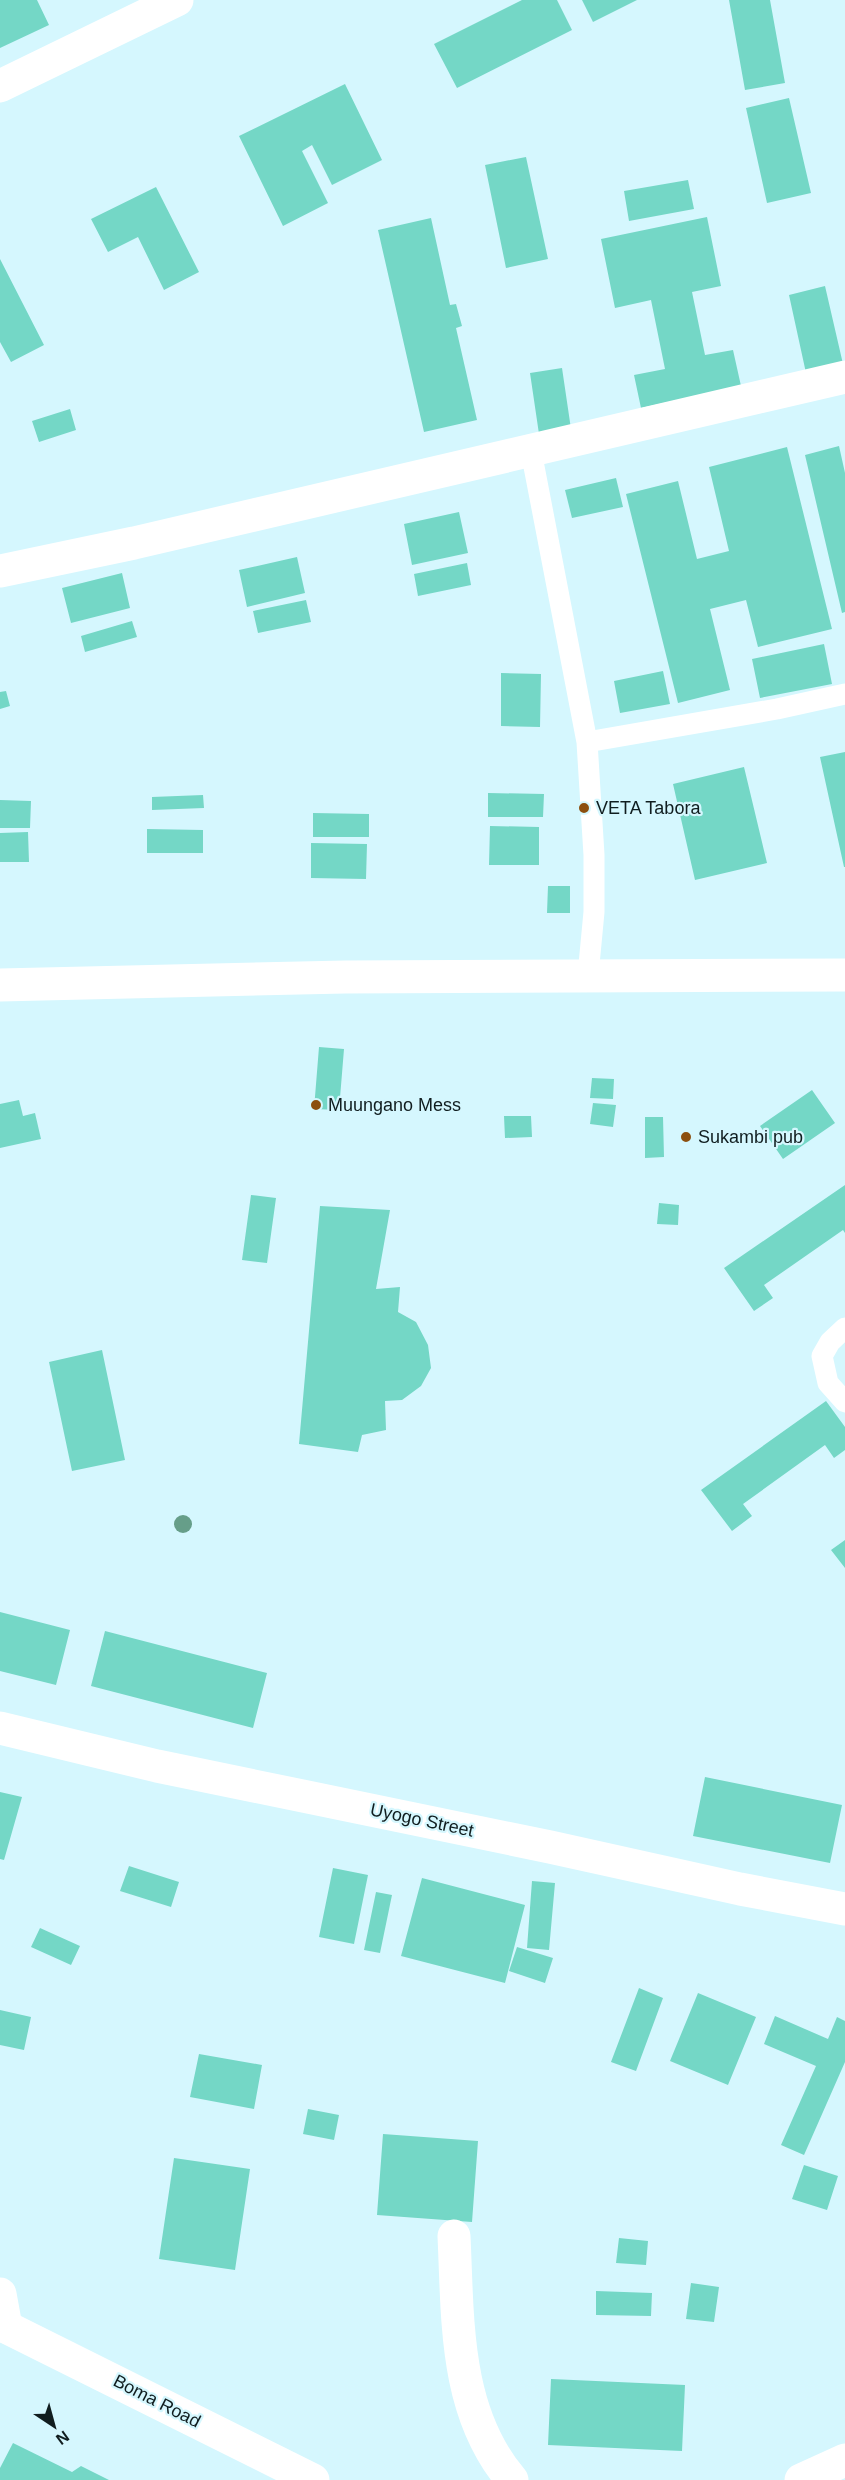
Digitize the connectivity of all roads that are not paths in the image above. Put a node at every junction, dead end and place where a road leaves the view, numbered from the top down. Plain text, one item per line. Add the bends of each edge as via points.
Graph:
1 (177, 0) edge
2 (0, 86) edge
3 (845, 377) edge
4 (531, 451) junction
5 (0, 571) edge
6 (845, 694) edge
7 (587, 742) junction
8 (588, 975) junction
9 (845, 975) edge
10 (0, 985) edge
11 (844, 1331) edge
12 (845, 1402) edge
13 (0, 1728) edge
14 (845, 1909) edge
15 (454, 2236) dead end
16 (0, 2294) edge
17 (3, 2325) edge
18 (845, 2460) edge
19 (313, 2480) edge
20 (512, 2480) edge
21 (801, 2480) edge

1 - 2 street
3 - 4 street
4 - 5 street
4 - 7 lane
6 - 7 lane
7 - 8 lane via 594,855
8 - 9 street
8 - 10 street via 345,976
11 - 12 lane via 830,1342 822,1356 828,1383
13 - 14 street, Uyogo Street via 157,1766
15 - 20 street via 458,2320 468,2395 481,2433
16 - 17 street
17 - 19 street, Boma Road
18 - 21 street

